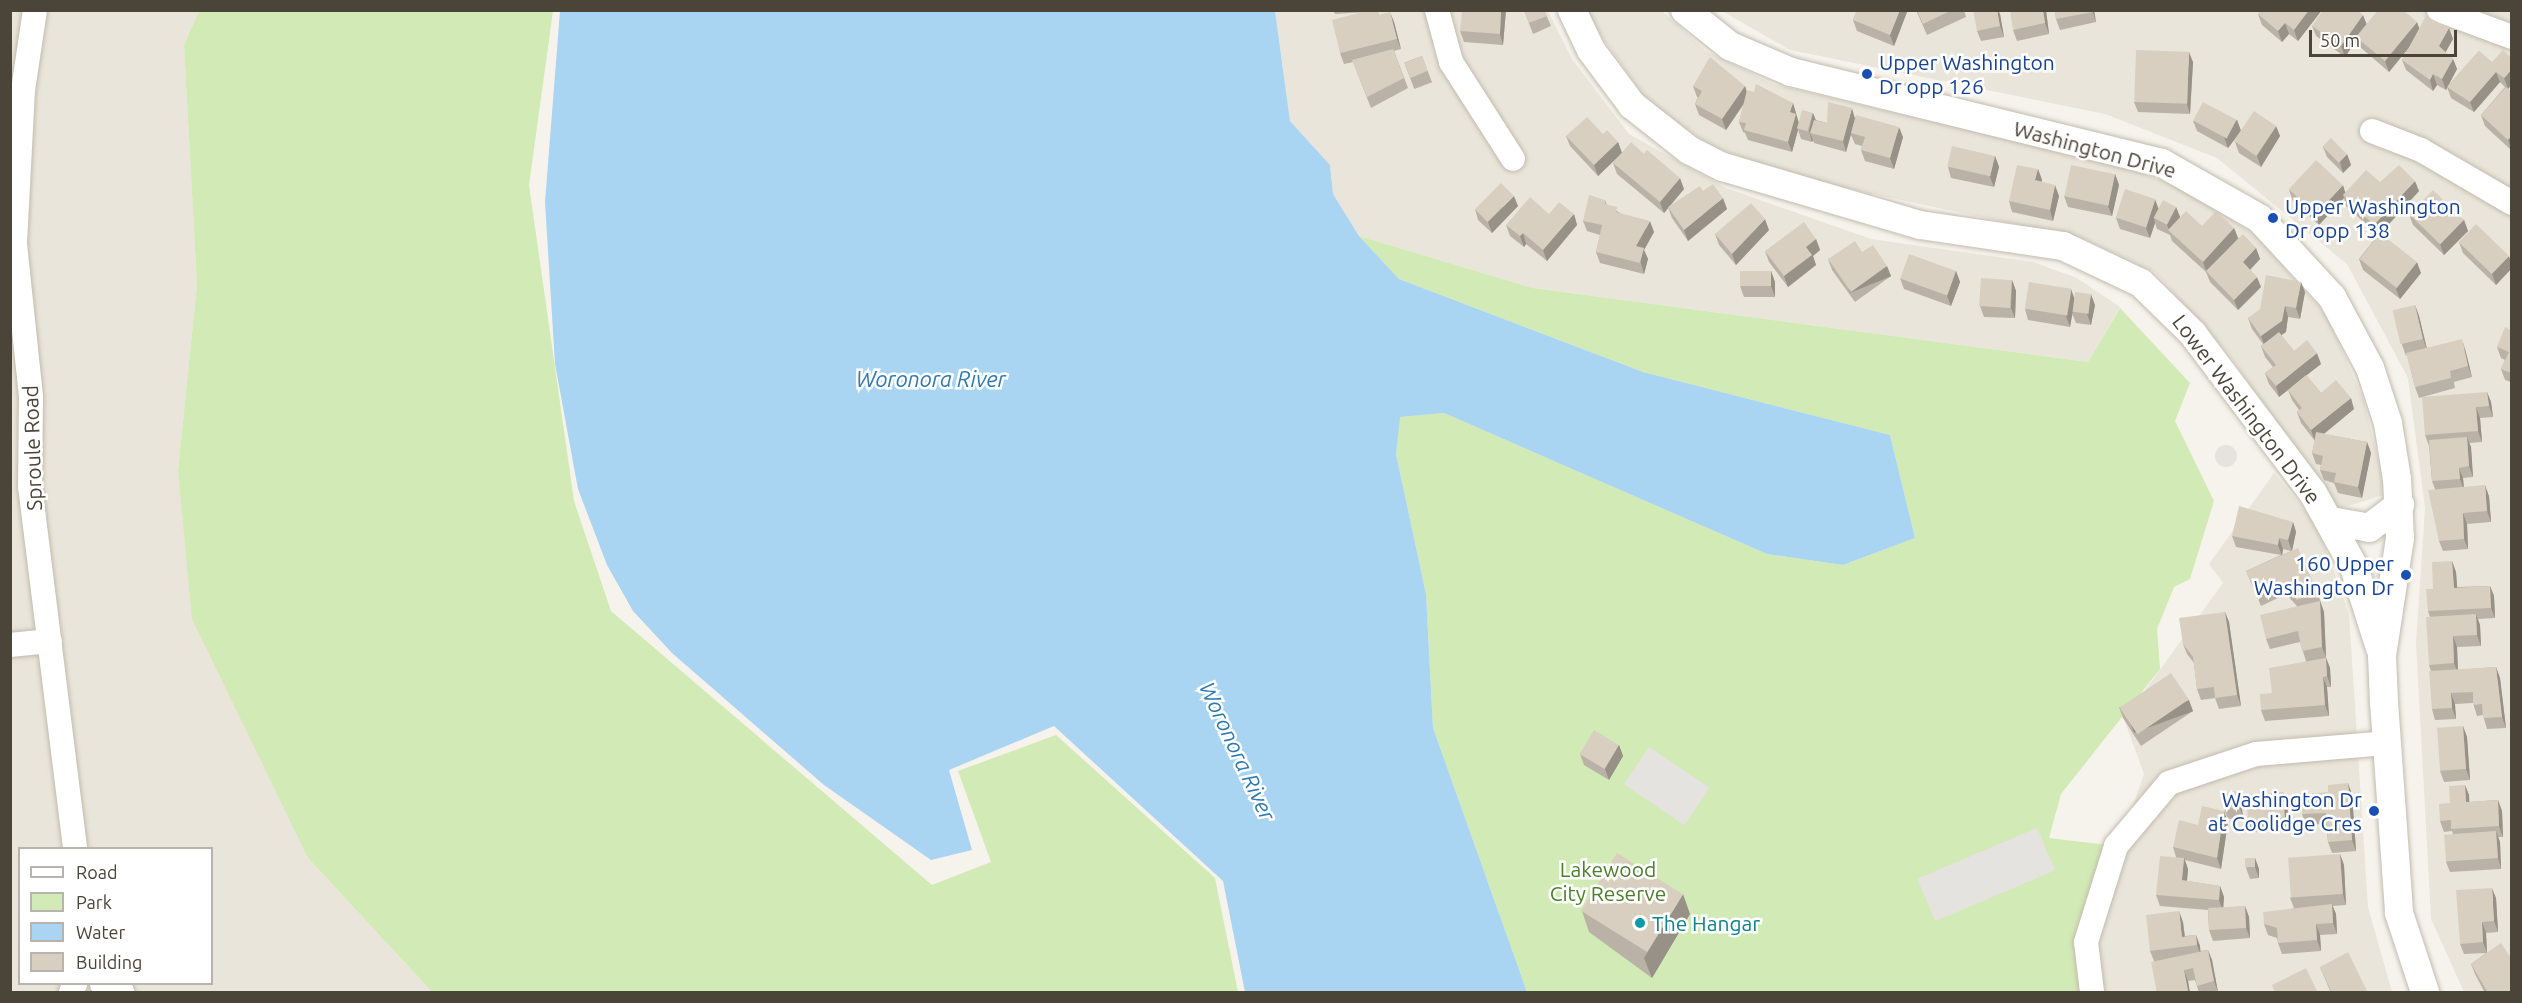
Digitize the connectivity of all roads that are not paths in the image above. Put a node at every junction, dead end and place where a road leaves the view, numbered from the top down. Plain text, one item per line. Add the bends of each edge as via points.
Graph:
1 (35, 10) edge
2 (1437, 10) edge
3 (1572, 10) edge
4 (1685, 10) edge
5 (2439, 10) edge
6 (2511, 37) edge
7 (2372, 131) dead end
8 (1514, 159) dead end
9 (2511, 203) edge
10 (2400, 505) junction
11 (2331, 521) junction
12 (50, 641) junction
13 (10, 645) edge
14 (2382, 656) junction
15 (2386, 743) junction
16 (75, 847) edge
17 (104, 985) edge
18 (122, 993) edge
19 (2092, 993) edge
20 (2425, 993) edge

1 - 12 street, Sproule Road via 23,90 15,244 31,397 30,486
2 - 8 street via 1451,62
3 - 11 street, Lower Washington Drive via 1591,50 1632,105 1689,150 1723,167 1920,225 2063,246 2141,283 2193,334
4 - 10 street, Washington Drive via 1730,46 1782,69 2162,163 2235,201 2304,261 2352,328 2388,423
5 - 6 street
7 - 9 street via 2421,150
10 - 11 street via 2369,528
10 - 14 street, Washington Drive
11 - 14 street, Lower Washington Drive via 2354,567
12 - 13 street
12 - 16 street, Sproule Road
14 - 15 street, Washington Drive
15 - 19 street via 2256,754 2169,783 2116,846 2086,942
15 - 20 street, Washington Drive via 2399,914
17 - 18 street

